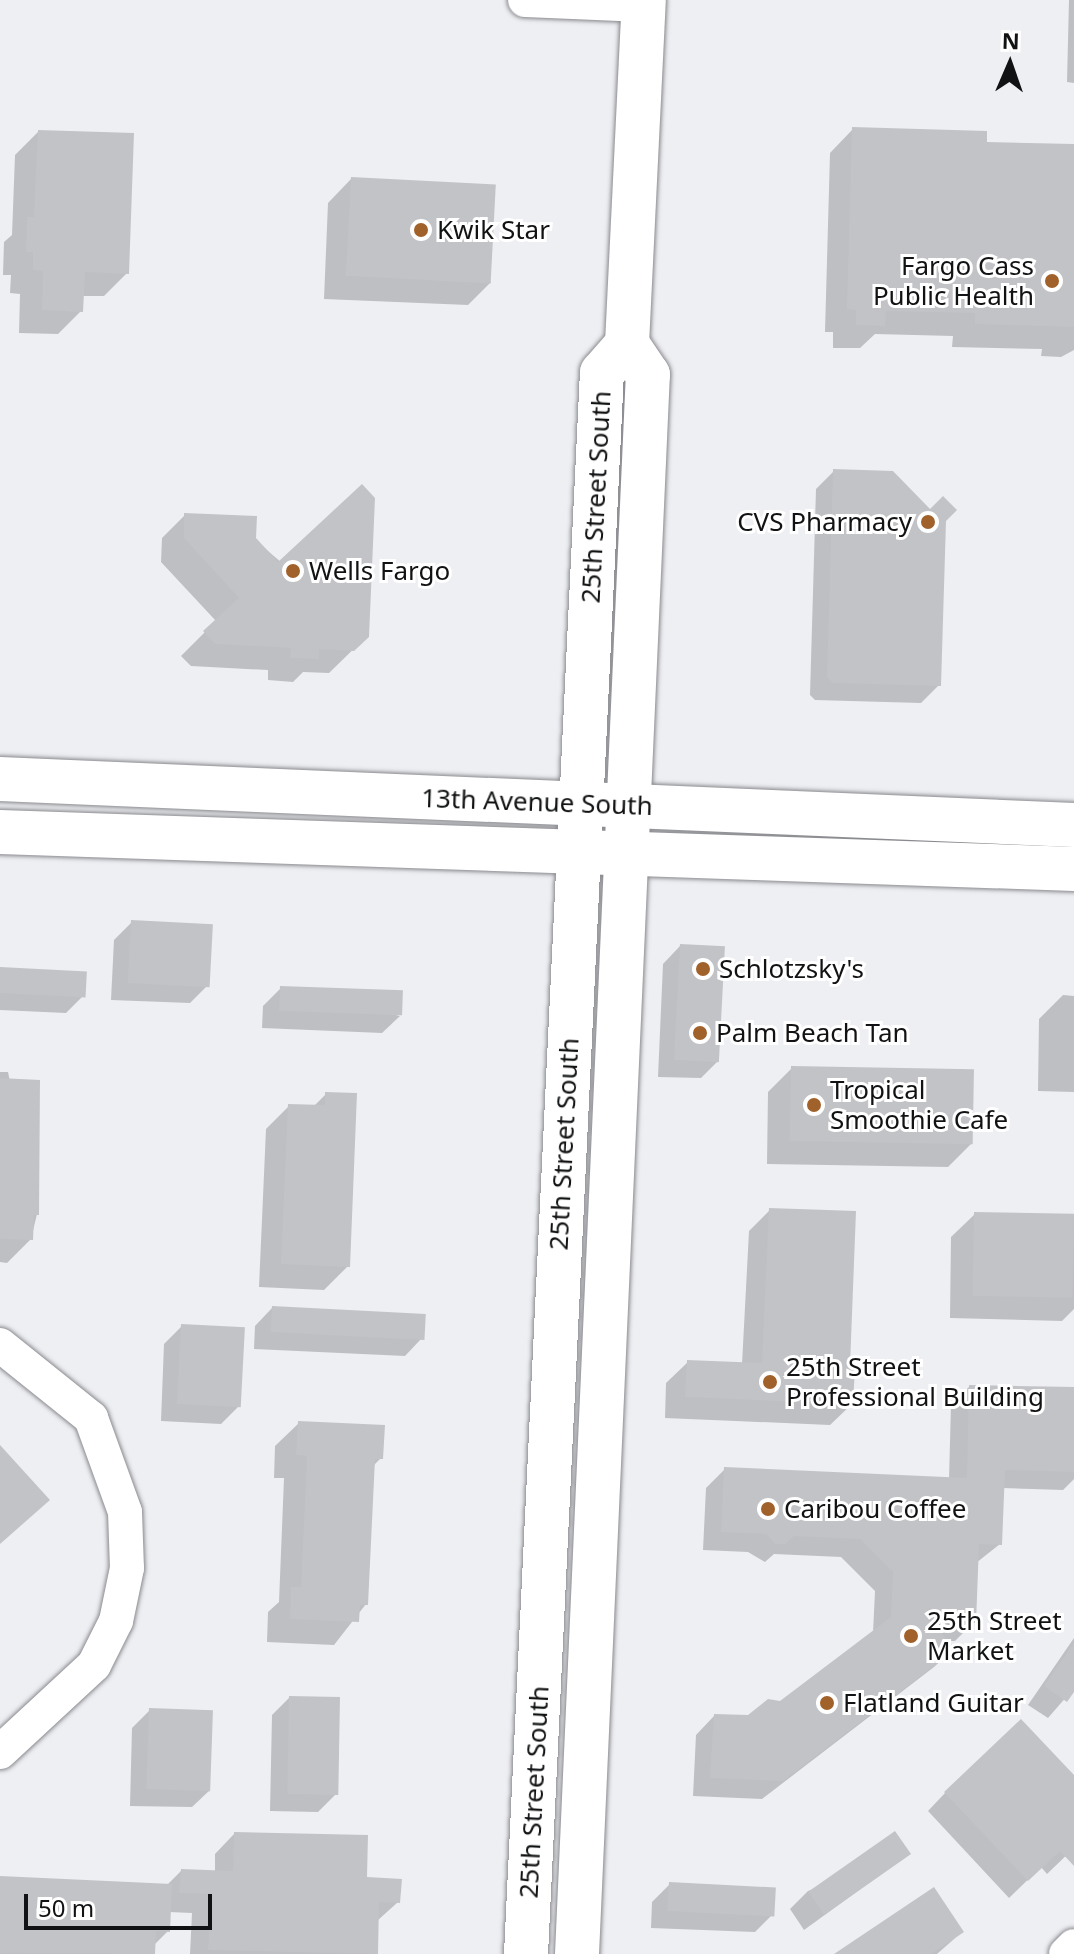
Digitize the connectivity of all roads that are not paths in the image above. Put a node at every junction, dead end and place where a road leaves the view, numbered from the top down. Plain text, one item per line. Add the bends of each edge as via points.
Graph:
1 (525, 0) edge
2 (644, 2) edge
3 (627, 344) junction
4 (0, 779) edge
5 (581, 804) junction
6 (629, 806) junction
7 (1074, 825) edge
8 (0, 832) edge
9 (578, 854) junction
10 (626, 855) junction
11 (1074, 869) edge
12 (0, 1345) edge
13 (0, 1752) edge
14 (1074, 1946) edge
15 (526, 1954) edge
16 (577, 1954) edge
17 (1066, 1954) edge

1 - 2 street
2 - 3 main road
3 - 5 main road, 25th Street South via 602,373
3 - 6 main road, 25th Street South via 648,375
4 - 5 main road, 13th Avenue South
5 - 6 main road, 13th Avenue South
5 - 9 main road, 25th Street South
6 - 7 main road, 13th Avenue South
6 - 10 main road, 25th Street South
8 - 9 main road, 13th Avenue South
9 - 10 main road, 13th Avenue South
9 - 15 main road, 25th Street South
10 - 11 main road, 13th Avenue South
10 - 16 main road, 25th Street South
12 - 13 street via 91,1418 125,1512 127,1568 116,1621 94,1665
14 - 17 street

